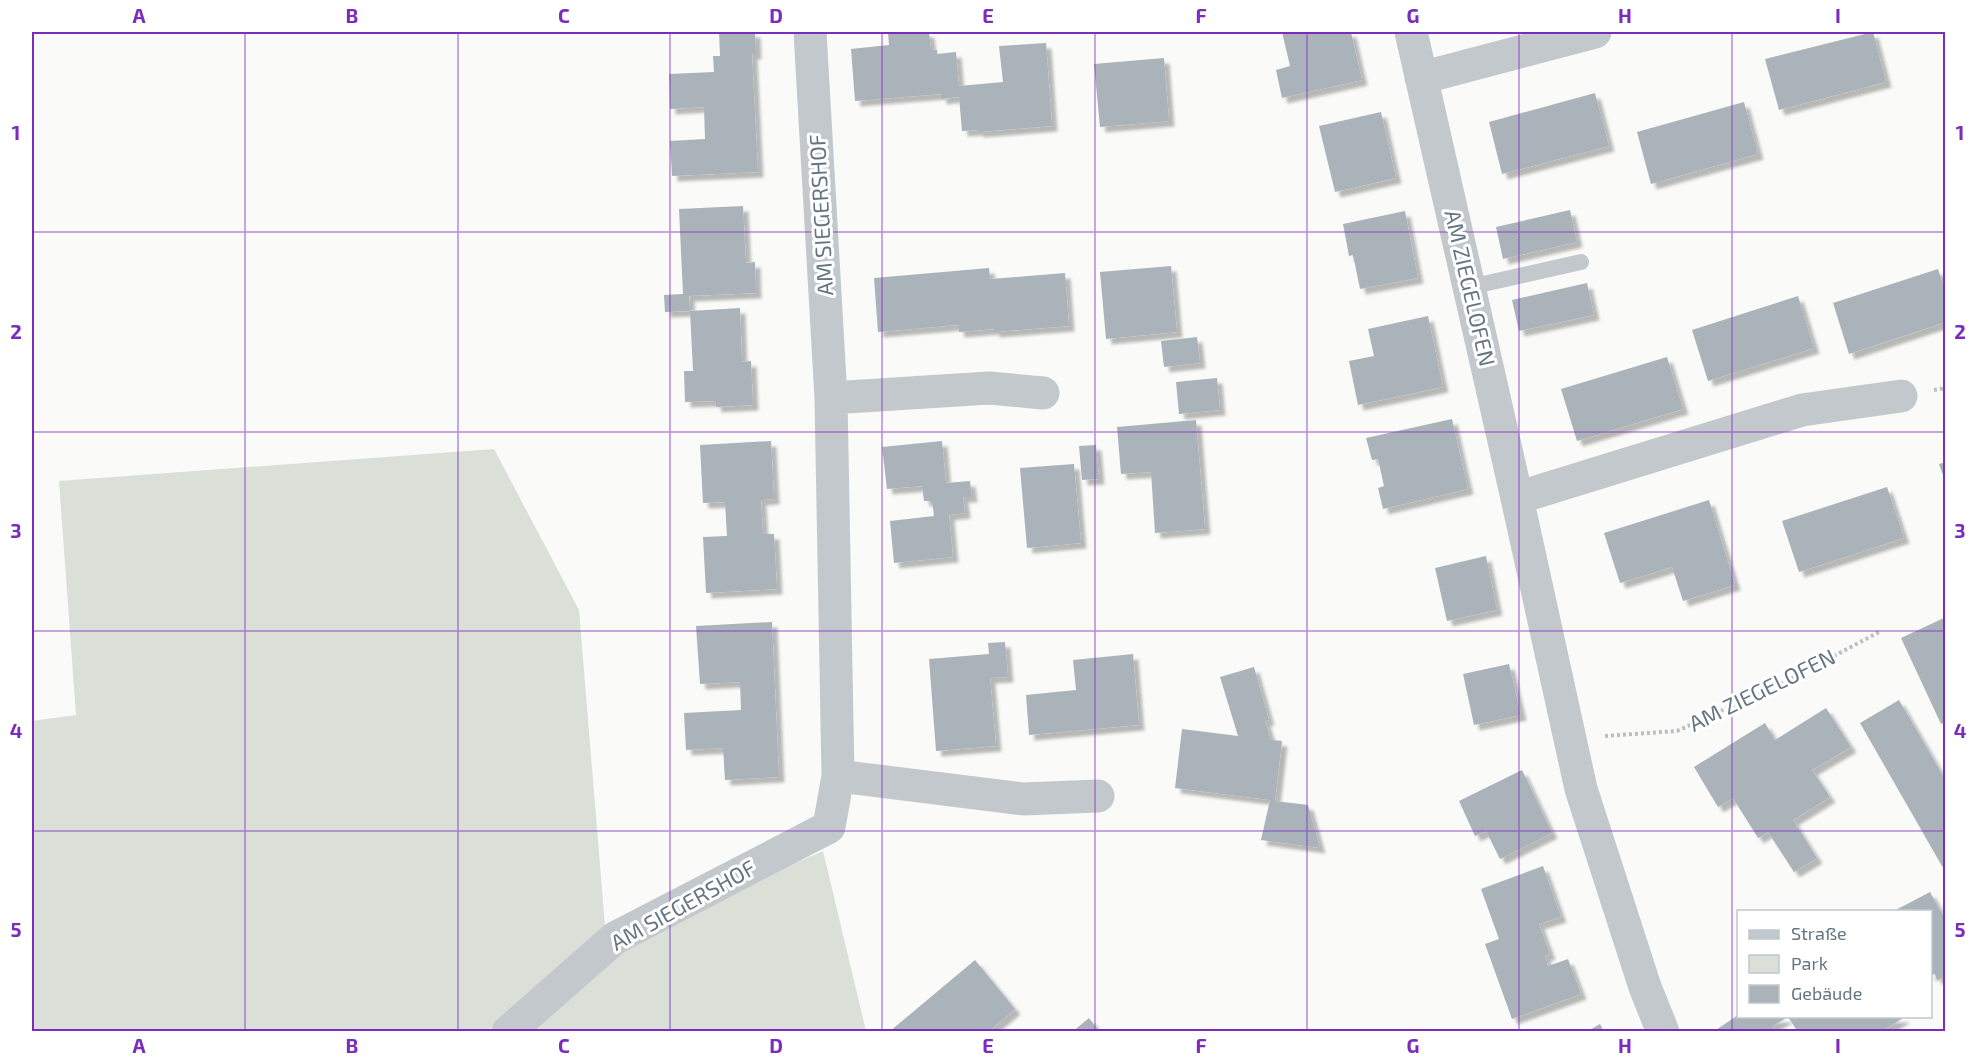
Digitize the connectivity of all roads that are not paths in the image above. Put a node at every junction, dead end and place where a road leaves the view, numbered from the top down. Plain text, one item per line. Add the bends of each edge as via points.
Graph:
1 (810, 32) edge
2 (1411, 32) edge
3 (1595, 32) edge
4 (1421, 78) junction
5 (1581, 262) dead end
6 (1470, 287) junction
7 (1043, 393) dead end
8 (1901, 396) dead end
9 (831, 398) junction
10 (1518, 498) junction
11 (838, 776) junction
12 (1098, 796) dead end
13 (508, 1032) edge
14 (1663, 1032) edge

1 - 9 street, AM SIEGERSHOF
2 - 4 street, AM ZIEGELOFEN
3 - 4 street
4 - 6 street, AM ZIEGELOFEN
5 - 6 lane
6 - 10 street, AM ZIEGELOFEN
7 - 9 street via 989,388
8 - 10 street via 1802,410
9 - 11 street, AM SIEGERSHOF
10 - 14 street, AM ZIEGELOFEN via 1581,789
11 - 12 street via 1023,799
11 - 13 street, AM SIEGERSHOF via 829,827 615,938

